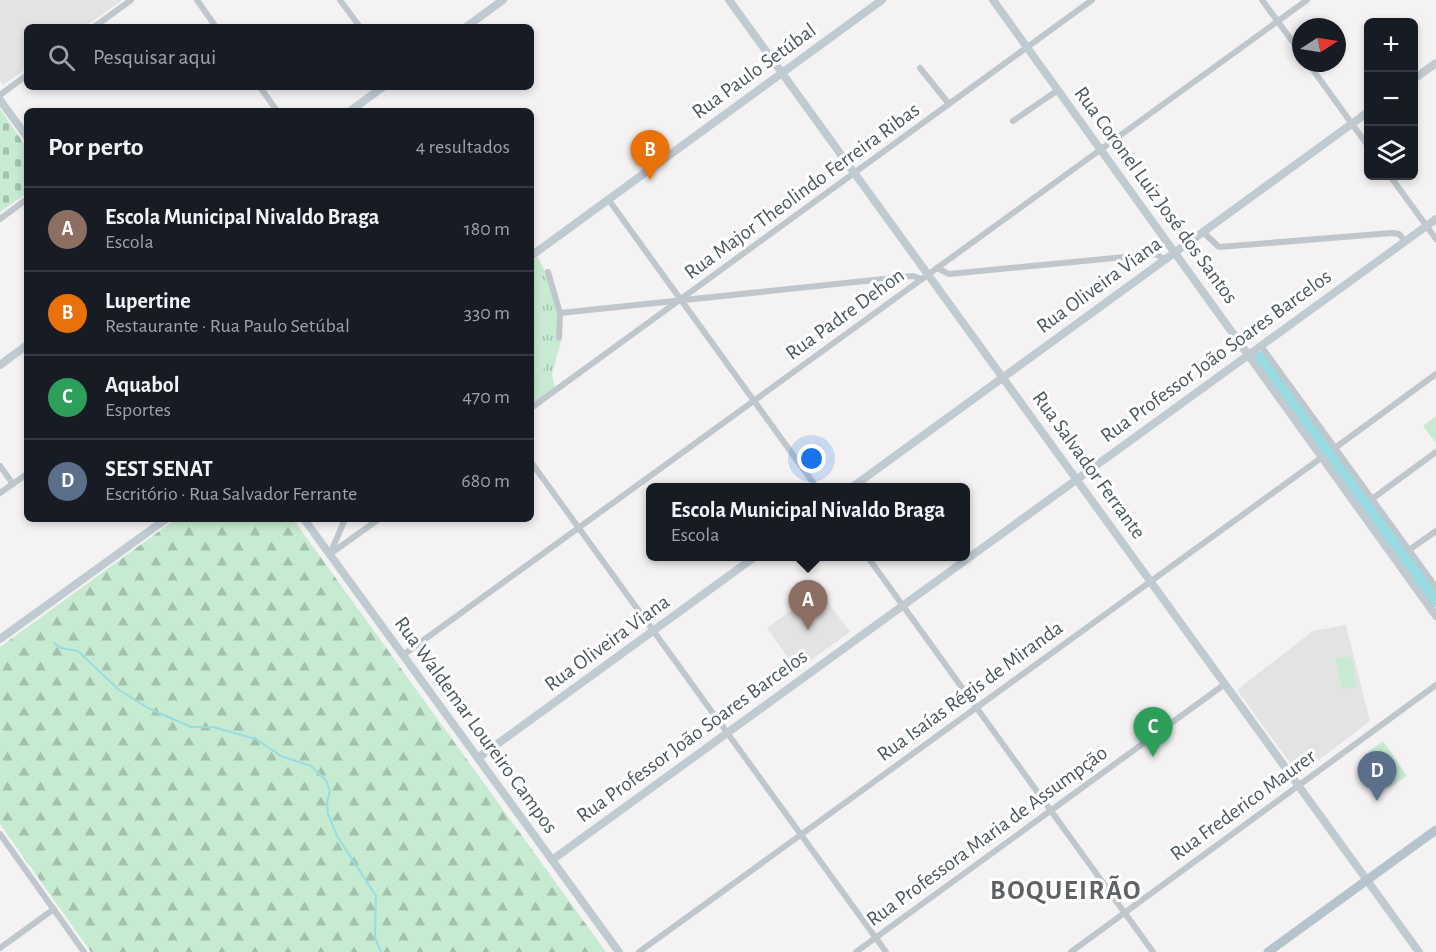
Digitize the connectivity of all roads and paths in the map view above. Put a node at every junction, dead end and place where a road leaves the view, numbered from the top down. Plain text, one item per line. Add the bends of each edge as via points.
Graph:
1 (131, 0) edge
2 (197, 0) edge
3 (340, 0) edge
4 (503, 0) edge
5 (729, 0) edge
6 (882, 0) edge
7 (993, 0) edge
8 (1092, 0) edge
9 (1262, 0) edge
10 (1307, 0) edge
11 (1278, 21) junction
12 (98, 24) edge
13 (214, 24) edge
14 (358, 24) edge
15 (470, 24) edge
16 (1292, 41) edge
17 (1027, 47) junction
18 (1436, 63) edge
19 (920, 68) dead end
20 (1314, 72) edge
21 (782, 73) junction
22 (1418, 76) edge
23 (24, 77) edge
24 (262, 90) edge
25 (379, 90) edge
26 (1058, 90) junction
27 (0, 95) edge
28 (0, 100) edge
29 (949, 104) junction
30 (275, 108) edge
31 (354, 108) edge
32 (1364, 115) edge
33 (1013, 121) dead end
34 (1352, 124) junction
35 (24, 133) edge
36 (1364, 140) edge
37 (1101, 149) junction
38 (854, 173) junction
39 (1393, 180) edge
40 (608, 199) junction
41 (24, 201) edge
42 (0, 219) edge
43 (1436, 219) edge
44 (1426, 226) junction
45 (1203, 232) junction
46 (1436, 239) edge
47 (1405, 241) junction
48 (1176, 252) junction
49 (534, 254) edge
50 (1165, 260) junction
51 (937, 268) junction
52 (548, 272) dead end
53 (925, 277) junction
54 (680, 299) junction
55 (560, 313) junction
56 (559, 338) dead end
57 (1261, 346) junction
58 (24, 347) edge
59 (1248, 356) junction
60 (0, 364) edge
61 (1436, 374) edge
62 (1003, 377) junction
63 (754, 401) junction
64 (534, 406) edge
65 (1335, 448) junction
66 (1436, 452) edge
67 (1321, 458) junction
68 (0, 466) edge
69 (534, 466) edge
70 (24, 476) edge
71 (1077, 479) junction
72 (813, 483) edge
73 (858, 483) edge
74 (13, 484) junction
75 (0, 493) edge
76 (1372, 499) junction
77 (162, 522) edge
78 (306, 522) edge
79 (344, 522) edge
80 (375, 522) edge
81 (579, 528) junction
82 (1436, 531) edge
83 (1409, 550) junction
84 (330, 554) junction
85 (970, 557) edge
86 (749, 561) edge
87 (870, 561) edge
88 (964, 561) edge
89 (1150, 581) junction
90 (1436, 587) edge
91 (902, 606) junction
92 (1436, 616) edge
93 (654, 631) junction
94 (0, 639) edge
95 (403, 655) junction
96 (1225, 684) junction
97 (1436, 685) edge
98 (976, 708) junction
99 (727, 732) junction
100 (478, 758) junction
101 (1299, 786) junction
102 (1050, 811) junction
103 (1436, 830) edge
104 (0, 834) edge
105 (801, 835) junction
106 (552, 860) junction
107 (1367, 880) junction
108 (54, 909) junction
109 (1124, 913) junction
110 (875, 938) junction
111 (0, 948) edge
112 (84, 952) edge
113 (619, 952) edge
114 (639, 952) edge
115 (856, 952) edge
116 (886, 952) edge
117 (1071, 952) edge
118 (1153, 952) edge
119 (1268, 952) edge
120 (1419, 952) edge

1 - 12 street
2 - 13 street
3 - 14 street
4 - 15 main road
5 - 21 main road, Rua Salvador Ferrante
6 - 21 main road, Rua Paulo Setúbal
7 - 17 main road, Rua Coronel Luiz José dos Santos
8 - 17 street, Rua Major Theolindo Ferreira Ribas
9 - 11 street
10 - 11 street, Rua Padre Dehon
11 - 16 street
11 - 37 street, Rua Padre Dehon
17 - 26 main road, Rua Coronel Luiz José dos Santos
17 - 29 street, Rua Major Theolindo Ferreira Ribas
18 - 22 main road
19 - 29 street
20 - 34 street
21 - 38 main road, Rua Salvador Ferrante
21 - 40 main road, Rua Paulo Setúbal
23 - 27 street
24 - 30 street
25 - 31 main road
26 - 33 street
26 - 37 main road, Rua Coronel Luiz José dos Santos
28 - 35 main road
29 - 38 street, Rua Major Theolindo Ferreira Ribas
32 - 34 main road, Rua Oliveira Viana
34 - 36 street
34 - 45 main road, Rua Oliveira Viana
37 - 48 main road, Rua Coronel Luiz José dos Santos
37 - 51 street, Rua Padre Dehon
38 - 53 main road, Rua Salvador Ferrante
38 - 54 street, Rua Major Theolindo Ferreira Ribas
39 - 44 street
40 - 49 main road, Rua Paulo Setúbal
40 - 54 street
41 - 42 street
43 - 44 main road, Rua Professor João Soares Barcelos
44 - 46 street
44 - 47 main road, Rua Professor João Soares Barcelos
45 - 47 street via 1219,247 1392,233
45 - 48 main road, Rua Oliveira Viana
47 - 57 main road, Rua Professor João Soares Barcelos
48 - 50 main road, Rua Oliveira Viana
48 - 59 main road, Rua Coronel Luiz José dos Santos
50 - 51 street via 1156,254 949,274
50 - 62 main road, Rua Oliveira Viana
51 - 53 street, Rua Padre Dehon
52 - 55 street
53 - 54 street
53 - 62 main road, Rua Salvador Ferrante
53 - 63 street, Rua Padre Dehon
54 - 55 street
54 - 63 street
54 - 64 street, Rua Major Theolindo Ferreira Ribas
55 - 56 street
57 - 59 main road, Rua Professor João Soares Barcelos
57 - 65 street
58 - 60 main road
59 - 67 main road, Rua Coronel Luiz José dos Santos
59 - 71 main road, Rua Professor João Soares Barcelos
61 - 65 street
62 - 71 main road, Rua Salvador Ferrante
62 - 73 main road, Rua Oliveira Viana
63 - 72 street
63 - 81 street, Rua Padre Dehon
65 - 76 street
66 - 76 street
67 - 89 street, Rua Isaías Régis de Miranda
67 - 92 main road, Rua Coronel Luiz José dos Santos
68 - 74 street
69 - 81 street
70 - 74 street
71 - 85 main road, Rua Professor João Soares Barcelos
71 - 89 main road, Rua Salvador Ferrante
74 - 75 street
76 - 83 street
77 - 94 main road
78 - 84 main road, Rua Waldemar Loureiro Campos
79 - 84 street
80 - 84 street
81 - 93 street
81 - 95 street, Rua Padre Dehon
82 - 83 street
83 - 90 street
84 - 95 main road, Rua Waldemar Loureiro Campos
86 - 93 main road, Rua Oliveira Viana
87 - 91 street
88 - 91 main road, Rua Professor João Soares Barcelos
89 - 96 main road, Rua Salvador Ferrante
89 - 98 street, Rua Isaías Régis de Miranda
91 - 98 street
91 - 99 main road, Rua Professor João Soares Barcelos
93 - 99 street
93 - 100 main road, Rua Oliveira Viana
95 - 100 main road, Rua Waldemar Loureiro Campos
96 - 101 main road, Rua Salvador Ferrante
96 - 102 street, Rua Professora Maria de Assumpção
97 - 101 street, Rua Frederico Maurer
98 - 102 street
98 - 105 street, Rua Isaías Régis de Miranda
99 - 105 street
99 - 106 main road, Rua Professor João Soares Barcelos
100 - 106 main road, Rua Waldemar Loureiro Campos
101 - 107 main road, Rua Salvador Ferrante
101 - 109 street, Rua Frederico Maurer
102 - 109 street
102 - 110 street, Rua Professora Maria de Assumpção
103 - 107 main road
104 - 108 street
105 - 110 street
105 - 114 street, Rua Isaías Régis de Miranda
106 - 113 main road, Rua Waldemar Loureiro Campos
107 - 119 main road
107 - 120 main road, Rua Salvador Ferrante
108 - 111 street
108 - 112 street
109 - 117 street, Rua Frederico Maurer
109 - 118 street
110 - 115 street, Rua Professora Maria de Assumpção
110 - 116 street

